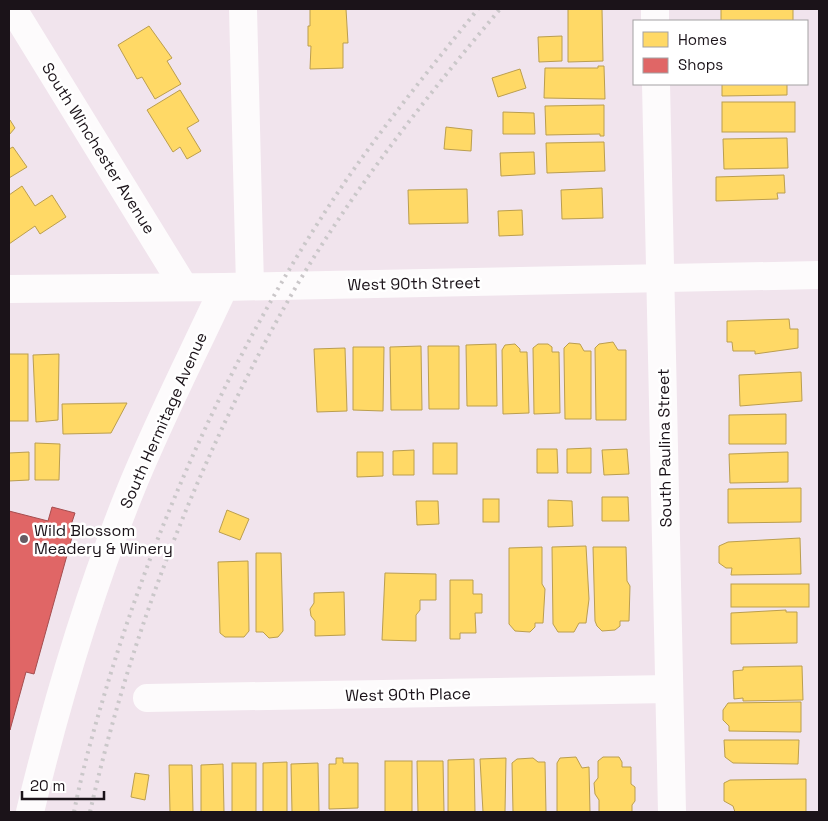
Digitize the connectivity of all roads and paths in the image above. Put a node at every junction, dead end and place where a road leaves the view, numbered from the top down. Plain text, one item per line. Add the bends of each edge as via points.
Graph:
1 (13, 9) edge
2 (243, 9) edge
3 (656, 85) edge
4 (819, 275) edge
5 (661, 278) junction
6 (184, 287) junction
7 (237, 287) junction
8 (9, 289) edge
9 (669, 689) junction
10 (147, 698) dead end
11 (30, 812) edge
12 (672, 812) edge

1 - 6 street, South Winchester Avenue
2 - 7 street, South Hermitage Avenue
3 - 5 street, South Paulina Street
4 - 5 street, West 90th Street
5 - 7 street, West 90th Street
5 - 9 street, South Paulina Street
6 - 7 street, West 90th Street
6 - 8 street, West 90th Street
7 - 11 street, South Hermitage Avenue via 129,492 96,578 58,696
9 - 10 street, West 90th Place
9 - 12 street, South Paulina Street

